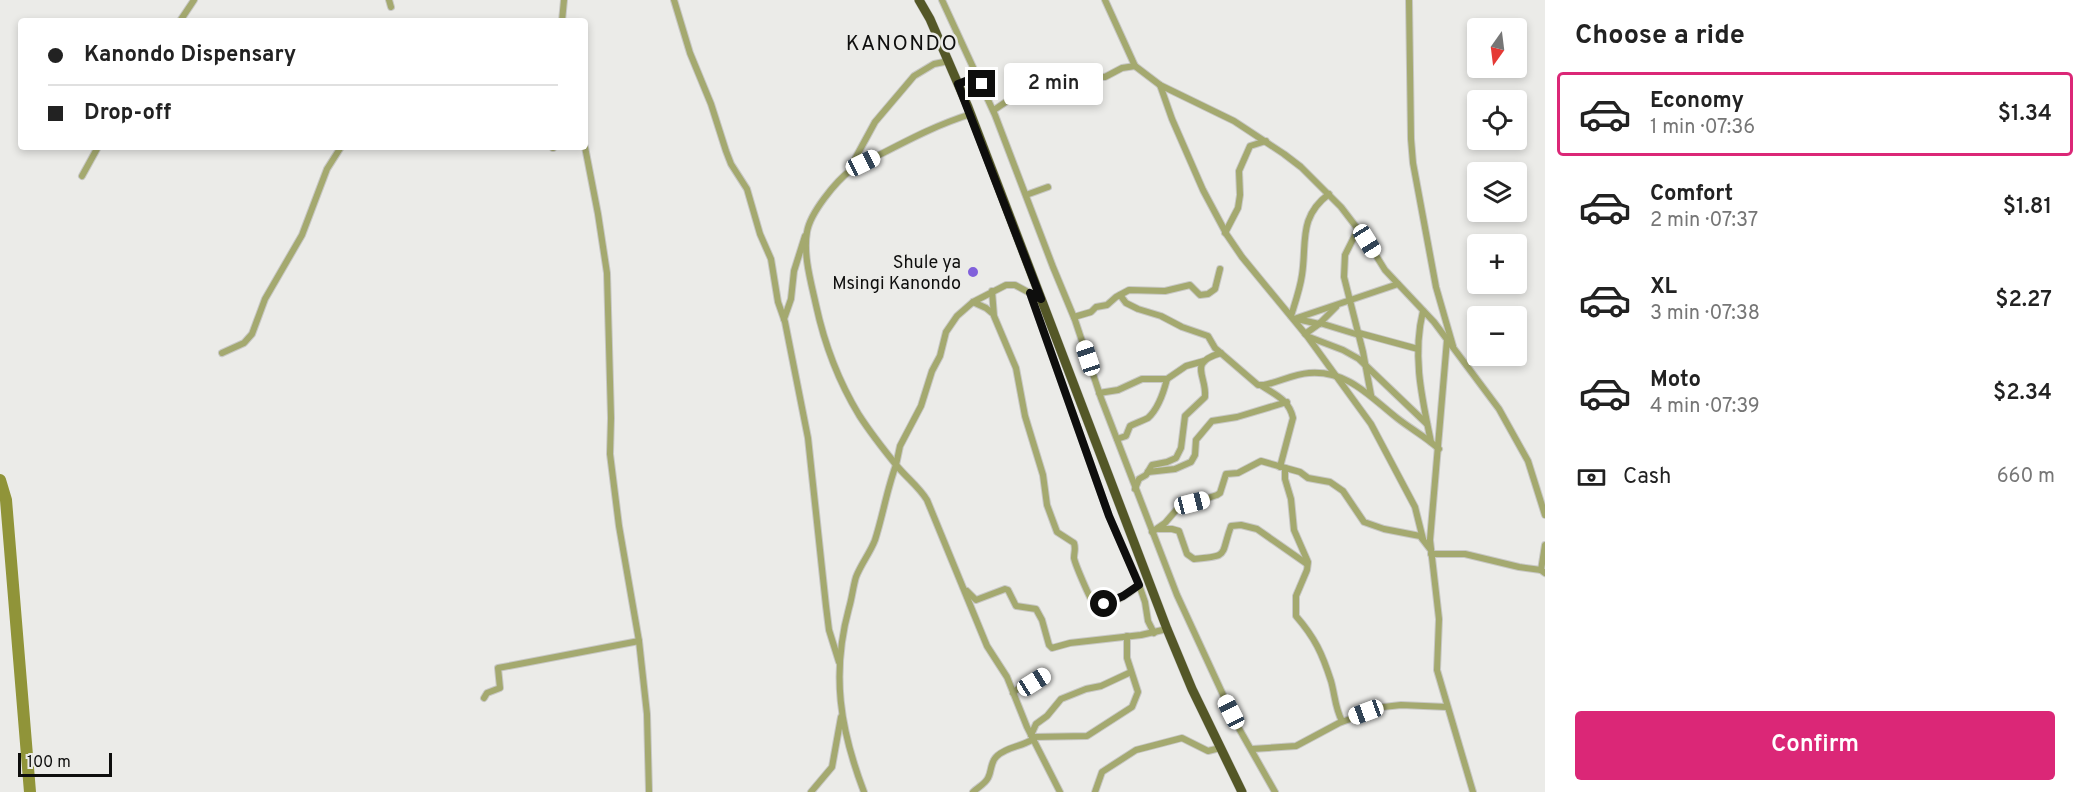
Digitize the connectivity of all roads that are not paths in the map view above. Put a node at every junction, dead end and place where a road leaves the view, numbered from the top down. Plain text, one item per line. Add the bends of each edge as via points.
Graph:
1 (194, 0) edge
2 (564, 0) edge
3 (674, 0) edge
4 (919, 0) edge
5 (942, 0) edge
6 (1105, 0) edge
7 (1409, 0) edge
8 (182, 18) edge
9 (562, 18) edge
10 (949, 61) junction
11 (1135, 66) junction
12 (979, 76) junction
13 (958, 84) junction
14 (1160, 85) junction
15 (994, 110) junction
16 (971, 114) junction
17 (1266, 141) junction
18 (96, 150) edge
19 (339, 150) edge
20 (586, 150) edge
21 (848, 172) junction
22 (82, 176) dead end
23 (1047, 187) dead end
24 (1329, 194) junction
25 (1026, 195) junction
26 (1358, 229) junction
27 (807, 233) junction
28 (1226, 233) junction
29 (1220, 270) dead end
30 (1398, 284) junction
31 (992, 291) junction
32 (1030, 293) junction
33 (1120, 295) junction
34 (1041, 299) junction
35 (973, 302) junction
36 (1349, 302) junction
37 (1336, 306) junction
38 (1423, 311) junction
39 (994, 316) junction
40 (1074, 317) junction
41 (1294, 318) junction
42 (784, 319) junction
43 (1320, 323) junction
44 (1359, 334) junction
45 (1306, 335) junction
46 (1447, 340) junction
47 (1418, 349) junction
48 (1454, 350) junction
49 (222, 353) dead end
50 (1221, 353) junction
51 (1204, 361) junction
52 (1366, 366) junction
53 (1334, 375) junction
54 (1167, 379) junction
55 (1261, 386) junction
56 (1099, 393) junction
57 (1371, 395) junction
58 (1287, 402) junction
59 (1427, 424) junction
60 (1117, 439) junction
61 (1431, 442) junction
62 (1439, 449) junction
63 (896, 465) junction
64 (1282, 467) junction
65 (1148, 472) junction
66 (1135, 489) junction
67 (1545, 515) edge
68 (1155, 531) junction
69 (1423, 538) junction
70 (1545, 545) edge
71 (1430, 552) junction
72 (1308, 565) junction
73 (1543, 571) edge
74 (1139, 585) junction
75 (964, 588) junction
76 (1167, 629) junction
77 (1154, 633) junction
78 (1127, 636) junction
79 (639, 641) junction
80 (839, 662) junction
81 (1131, 672) junction
82 (1045, 676) dead end
83 (1013, 693) junction
84 (484, 698) dead end
85 (1447, 707) junction
86 (841, 713) junction
87 (1342, 721) junction
88 (1032, 737) junction
89 (1220, 747) junction
90 (1252, 749) junction
91 (649, 792) edge
92 (811, 792) edge
93 (864, 792) edge
94 (973, 792) edge
95 (1060, 792) edge
96 (1095, 792) edge
97 (1242, 792) edge
98 (1275, 792) edge
99 (1473, 792) edge

1 - 8 street
2 - 9 street
3 - 42 street via 729,158 747,189 771,259
4 - 10 highway
5 - 12 street
6 - 11 street
7 - 48 street via 1413,163 1436,287
10 - 13 highway
10 - 21 street via 934,64 914,76 875,122
11 - 14 street
11 - 15 street via 1105,77 1067,76 1019,93
12 - 13 street
12 - 15 street
13 - 16 highway
14 - 17 street
14 - 28 street via 1203,190
15 - 25 street
16 - 21 street via 941,123
16 - 34 highway
17 - 24 street
17 - 28 street via 1250,146 1245,153 1239,171 1238,208
18 - 22 street
19 - 49 street via 327,169 302,235 265,299 252,334 244,343
20 - 79 street via 607,273 610,454
21 - 27 street via 814,214
23 - 25 street
24 - 26 street
24 - 41 street via 1316,205 1307,224
25 - 40 street
26 - 30 street
26 - 36 street via 1343,266
27 - 42 street via 791,280 791,299
27 - 63 street via 810,276 830,350 860,415
28 - 41 street
29 - 33 street via 1215,288 1205,295 1190,285 1165,291 1132,290
30 - 36 street
30 - 38 street
31 - 32 street via 1015,285
31 - 35 street
31 - 39 street
32 - 34 street
32 - 74 street via 1109,516
33 - 40 street via 1107,305
33 - 50 street via 1138,309 1208,336
34 - 76 highway
35 - 39 street
35 - 63 street via 946,332
36 - 37 street
36 - 44 street
37 - 41 street
37 - 43 street
38 - 46 street
38 - 47 street
39 - 74 street via 1016,368 1047,505 1057,532 1074,543 1075,561 1088,596 1100,605
40 - 56 street
41 - 43 street
41 - 45 street
42 - 80 street via 808,438 827,614
43 - 44 street
43 - 45 street
44 - 47 street
44 - 52 street
45 - 52 street via 1348,352
45 - 53 street
46 - 48 street
46 - 62 street
47 - 59 street
48 - 67 street via 1499,409 1521,446
50 - 51 street
50 - 55 street
51 - 54 street via 1186,366
51 - 65 street via 1200,370 1205,397 1185,416 1179,452 1172,461 1152,465
52 - 57 street
52 - 59 street
53 - 55 street via 1310,373
53 - 57 street
53 - 69 street via 1375,431 1417,510
54 - 56 street via 1142,379 1118,390
54 - 60 street via 1152,413
55 - 58 street
56 - 60 street
57 - 61 street
58 - 64 street via 1293,418
58 - 65 street via 1212,421 1195,441 1191,462 1175,469
59 - 61 street
60 - 66 street
61 - 62 street
62 - 71 street
63 - 75 street via 927,500
63 - 80 street via 873,544 856,577
64 - 68 street via 1260,461 1238,473 1226,474 1220,493 1178,508
64 - 69 street via 1330,482 1343,491 1364,522
64 - 72 street via 1291,498 1294,530
65 - 66 street
66 - 68 street
68 - 72 street via 1176,529 1188,556 1194,559 1221,554 1231,526 1247,526 1266,534
68 - 90 street via 1177,595 1211,672
69 - 71 street
70 - 73 street
71 - 73 street via 1465,554
71 - 85 street via 1439,620 1437,670
72 - 87 street via 1296,596 1296,616 1316,643
74 - 77 street
75 - 78 street via 976,600 1008,590 1016,606 1039,612 1052,648
75 - 83 street via 987,646
76 - 77 street
76 - 89 highway
77 - 78 street
78 - 81 street via 1126,655
79 - 84 street via 498,668 500,688
79 - 91 street via 647,714
80 - 86 street
81 - 88 street via 1061,699 1036,724
81 - 88 street via 1137,695 1124,714 1082,737
82 - 83 street via 1016,688
83 - 88 street
85 - 87 street via 1392,705
85 - 99 street
86 - 92 street via 832,767
86 - 93 street
87 - 90 street via 1296,746
88 - 94 street via 1026,744 997,756 987,780
88 - 95 street
89 - 96 street via 1208,751 1182,738 1136,750 1102,772
89 - 97 highway
90 - 98 street

